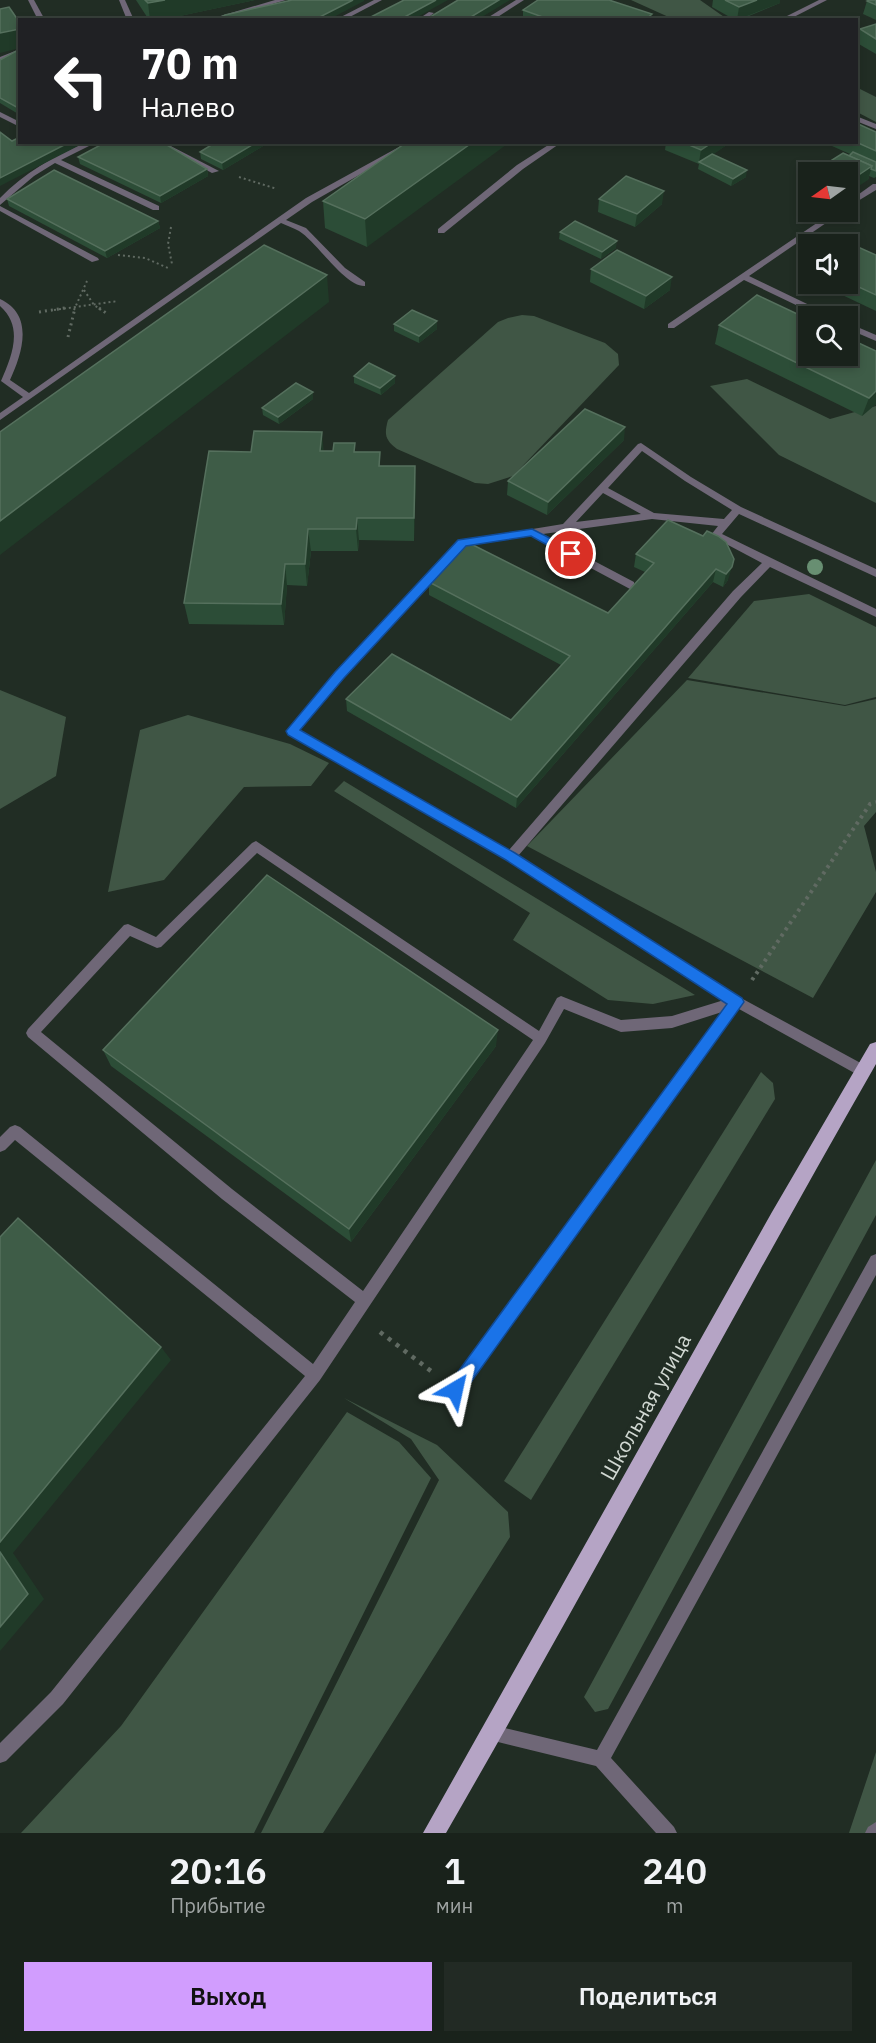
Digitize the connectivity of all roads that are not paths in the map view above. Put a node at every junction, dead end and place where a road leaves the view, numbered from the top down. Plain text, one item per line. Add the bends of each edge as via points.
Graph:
1 (31, 0) edge
2 (122, 0) edge
3 (283, 0) edge
4 (379, 0) edge
5 (521, 0) edge
6 (824, 0) edge
7 (431, 13) edge
8 (41, 18) edge
9 (130, 18) edge
10 (217, 18) edge
11 (342, 18) edge
12 (423, 18) edge
13 (490, 18) edge
14 (786, 18) edge
15 (18, 52) edge
16 (0, 59) edge
17 (0, 114) edge
18 (858, 119) edge
19 (18, 124) edge
20 (876, 127) edge
21 (89, 144) edge
22 (160, 144) edge
23 (410, 144) edge
24 (556, 144) edge
25 (201, 154) edge
26 (55, 160) junction
27 (191, 160) junction
28 (215, 171) edge
29 (876, 186) edge
30 (858, 198) edge
31 (0, 202) edge
32 (0, 208) edge
33 (156, 208) road end
34 (281, 219) junction
35 (823, 222) edge
36 (441, 231) dead end
37 (96, 260) road end
38 (742, 276) junction
39 (363, 284) dead end
40 (0, 302) edge
41 (804, 306) edge
42 (671, 326) dead end
43 (858, 331) edge
44 (876, 338) edge
45 (29, 397) junction
46 (0, 417) edge
47 (602, 489) junction
48 (738, 509) junction
49 (652, 516) junction
50 (726, 523) junction
51 (566, 527) junction
52 (532, 532) junction
53 (769, 562) junction
54 (876, 573) edge
55 (630, 585) edge
56 (876, 613) edge
57 (510, 856) junction
58 (737, 1002) junction
59 (541, 1039) junction
60 (876, 1049) edge
61 (863, 1071) junction
62 (0, 1146) edge
63 (876, 1261) edge
64 (364, 1300) junction
65 (315, 1375) junction
66 (455, 1390) road end
67 (492, 1734) junction
68 (0, 1755) edge
69 (601, 1760) junction
70 (434, 1833) edge
71 (668, 1833) edge

1 - 8 street
2 - 9 street
3 - 10 street
4 - 11 street
5 - 13 street
6 - 14 street
7 - 12 street
15 - 16 street
17 - 19 street
18 - 20 street
21 - 26 street
22 - 27 street
23 - 34 street
24 - 36 street via 520,167
25 - 27 street
26 - 31 street via 12,189
26 - 33 street
27 - 28 street
29 - 30 street
32 - 37 street
34 - 39 street via 303,230 342,270
34 - 45 street
35 - 38 street
38 - 41 street
38 - 42 street
40 - 45 street via 15,315 19,331 18,355 5,381
43 - 44 street
45 - 46 street
47 - 48 street via 641,446
47 - 49 street
47 - 51 street
48 - 50 street
48 - 54 street
49 - 50 street
49 - 51 street
50 - 53 street via 716,535
51 - 52 street
52 - 55 street
52 - 57 street via 462,543 292,731
53 - 56 street
53 - 57 street
57 - 58 street
58 - 59 street via 672,1022 621,1026 561,1002
58 - 61 street
58 - 66 street
59 - 64 street
59 - 64 street via 256,846 157,943 128,929 32,1033 227,1194
60 - 61 main road, Школьная улица
61 - 67 main road, Школьная улица
62 - 65 street via 15,1131
63 - 69 street
64 - 65 street
65 - 68 street via 57,1698
67 - 69 street
67 - 70 main road, Школьная улица
69 - 71 street

